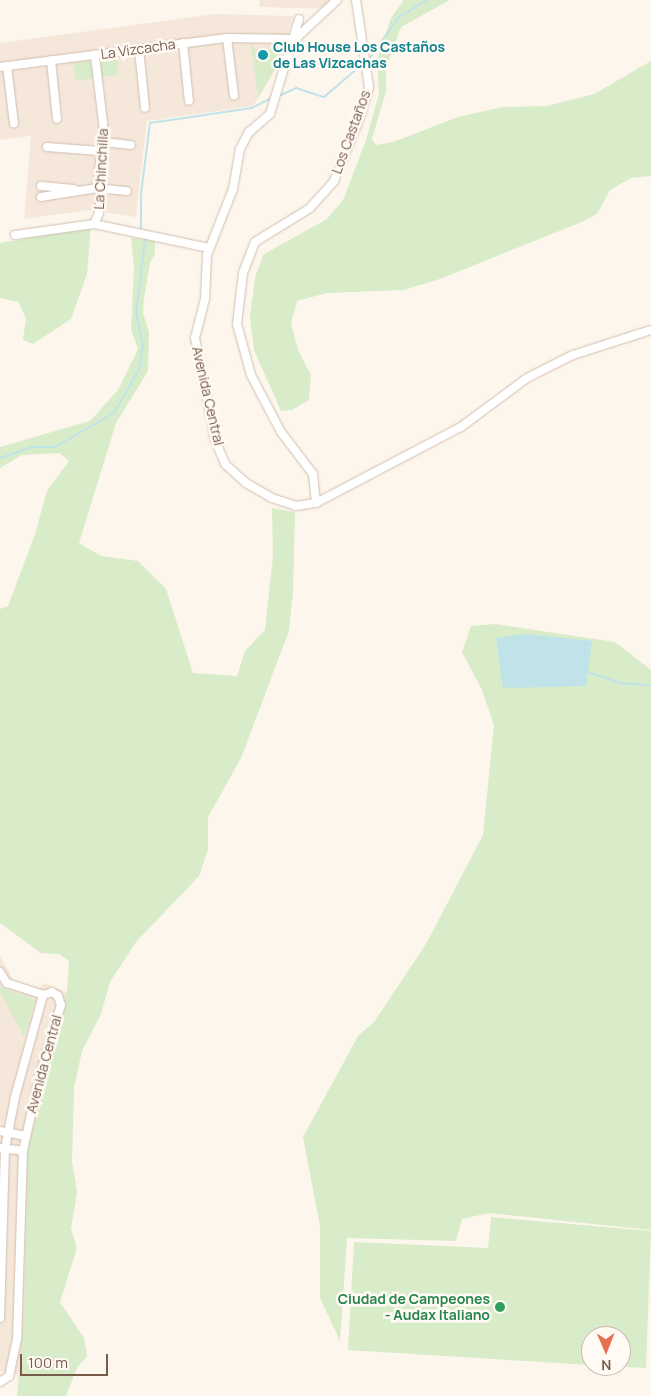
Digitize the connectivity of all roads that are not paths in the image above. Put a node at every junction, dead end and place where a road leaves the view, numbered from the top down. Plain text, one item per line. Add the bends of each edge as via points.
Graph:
1 (338, 0) edge
2 (356, 0) edge
3 (299, 19) dead end
4 (228, 38) junction
5 (276, 39) junction
6 (295, 39) junction
7 (183, 43) junction
8 (139, 49) junction
9 (290, 49) junction
10 (94, 55) junction
11 (50, 60) junction
12 (4, 67) edge
13 (234, 96) dead end
14 (189, 100) dead end
15 (145, 108) dead end
16 (57, 119) dead end
17 (14, 124) dead end
18 (103, 142) junction
19 (131, 145) dead end
20 (47, 147) dead end
21 (100, 151) junction
22 (41, 186) dead end
23 (97, 188) junction
24 (78, 191) junction
25 (126, 191) dead end
26 (41, 197) dead end
27 (94, 224) junction
28 (16, 235) dead end
29 (209, 248) junction
30 (651, 330) edge
31 (316, 503) junction
32 (0, 972) edge
33 (43, 995) junction
34 (0, 1131) edge
35 (8, 1133) junction
36 (26, 1136) junction
37 (3, 1148) edge
38 (23, 1152) junction
39 (0, 1318) edge
40 (0, 1382) edge

1 - 6 street
2 - 31 street, Los Castaños via 369,86 359,120 334,181 310,208 255,242 243,273 237,324 251,375 281,432 312,474
3 - 6 street, Avenida Central
4 - 5 street, La Vizcacha
4 - 7 street, La Vizcacha
4 - 13 street
5 - 6 street, La Vizcacha
5 - 9 street
6 - 9 street, Avenida Central
7 - 8 street, La Vizcacha
7 - 14 street
8 - 10 street, La Vizcacha
8 - 15 street
9 - 29 street, Avenida Central via 270,114 244,138 234,189
10 - 11 street, La Vizcacha
10 - 18 street, La Chinchilla
11 - 12 street, La Vizcacha
11 - 16 street
12 - 17 street
18 - 19 street
18 - 21 street, La Chinchilla
20 - 21 street
21 - 23 street, La Chinchilla
22 - 24 street
23 - 24 street
23 - 25 street
23 - 27 street, La Chinchilla via 100,199
24 - 26 street
27 - 28 street
27 - 29 street
29 - 31 street, Avenida Central via 205,299 195,348 215,440 225,464 246,483 272,498 296,506
30 - 31 street, Avenida Central via 573,355 542,370 490,403 461,427
32 - 33 street via 7,983
33 - 35 street, Avenida Central
33 - 36 street, Avenida Central via 54,993 61,1003
34 - 35 street
35 - 36 street
35 - 37 street, Avenida Central
36 - 38 street, Avenida Central
37 - 38 street
37 - 39 street, Avenida Central
38 - 40 street, Avenida Central via 18,1331 9,1376

